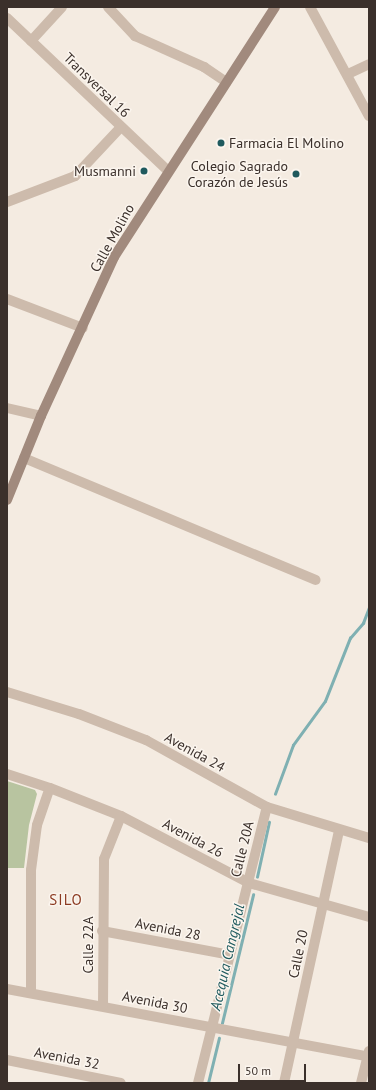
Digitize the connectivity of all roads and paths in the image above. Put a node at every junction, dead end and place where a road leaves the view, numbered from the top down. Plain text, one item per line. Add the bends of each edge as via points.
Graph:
1 (62, 7) edge
2 (108, 7) edge
3 (275, 7) edge
4 (310, 7) edge
5 (7, 18) edge
6 (31, 42) junction
7 (369, 64) edge
8 (348, 74) junction
9 (226, 82) junction
10 (369, 116) edge
11 (121, 127) junction
12 (168, 171) junction
13 (7, 202) edge
14 (7, 299) edge
15 (83, 328) junction
16 (7, 408) edge
17 (41, 416) junction
18 (24, 458) junction
19 (7, 500) edge
20 (316, 580) dead end
21 (7, 692) edge
22 (7, 774) edge
23 (50, 788) junction
24 (267, 807) junction
25 (121, 816) junction
26 (339, 831) junction
27 (369, 838) edge
28 (249, 883) junction
29 (323, 904) junction
30 (369, 917) edge
31 (102, 931) junction
32 (230, 956) junction
33 (7, 988) edge
34 (31, 993) junction
35 (103, 1006) junction
36 (213, 1028) junction
37 (293, 1043) junction
38 (368, 1055) edge
39 (7, 1060) edge
40 (121, 1083) edge
41 (198, 1083) edge
42 (284, 1083) edge
43 (361, 1083) edge

1 - 6 street
2 - 9 street via 135,36 204,67
3 - 9 main road, Calle Molino
4 - 8 street
5 - 6 street, Transversal 16
6 - 11 street, Transversal 16
7 - 8 street
8 - 10 street
9 - 12 main road, Calle Molino
11 - 12 street, Transversal 16
11 - 13 street via 76,176
12 - 15 main road, Calle Molino via 114,257
14 - 15 street
15 - 17 main road, Calle Molino
16 - 17 street
17 - 18 main road, Calle Molino
18 - 19 main road, Calle Molino
18 - 20 street
21 - 24 street, Avenida 24 via 79,714 146,740
22 - 23 street, Avenida 26
23 - 25 street, Avenida 26
23 - 34 street via 37,825 31,870
24 - 26 street, Avenida 24
24 - 28 street, Calle 20A
25 - 28 street, Avenida 26
25 - 31 street, Calle 22A via 104,859
26 - 27 street, Avenida 24
26 - 29 street, Calle 20
28 - 29 street, Avenida 26
28 - 32 street, Calle 20A
29 - 30 street, Avenida 26
29 - 37 street, Calle 20
31 - 32 street, Avenida 28
31 - 35 street, Calle 22A
32 - 36 street, Calle 20A
33 - 34 street, Avenida 30
34 - 35 street, Avenida 30
35 - 36 street, Avenida 30
36 - 37 street, Avenida 30
36 - 41 street, Calle 20A
37 - 38 street, Avenida 30
37 - 42 street, Calle 20
38 - 43 street
39 - 40 street, Avenida 32

